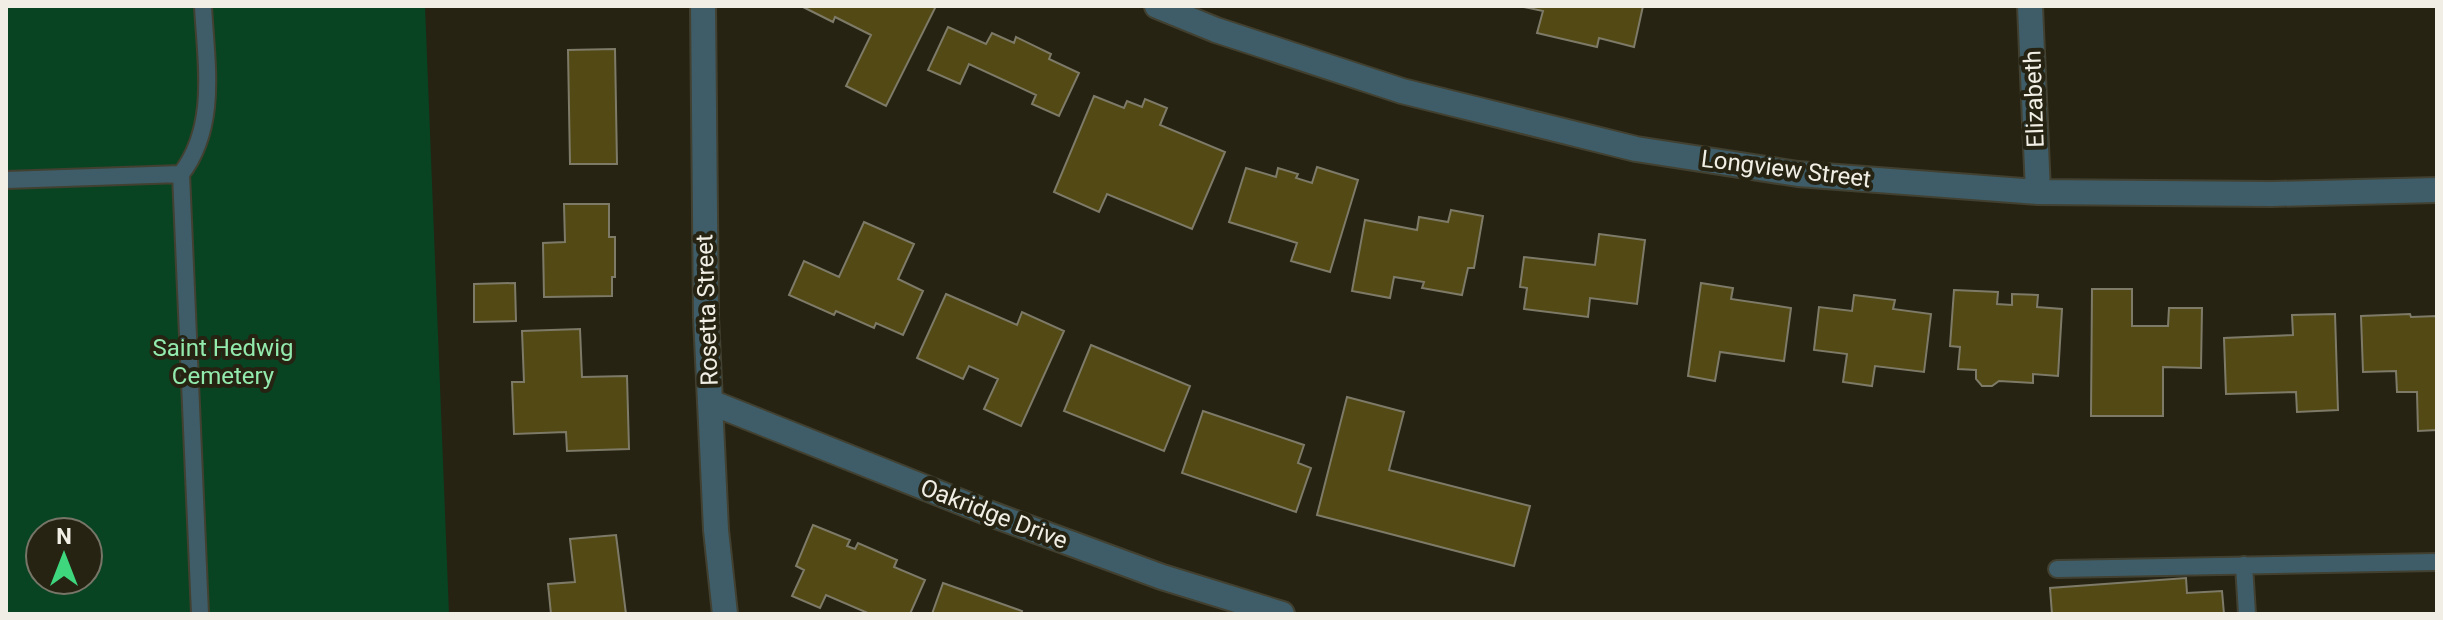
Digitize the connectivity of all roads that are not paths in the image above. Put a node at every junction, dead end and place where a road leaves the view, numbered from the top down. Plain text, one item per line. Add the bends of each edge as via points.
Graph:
1 (203, 6) edge
2 (703, 6) edge
3 (1157, 6) edge
4 (2030, 6) edge
5 (181, 174) junction
6 (6, 180) edge
7 (2437, 190) edge
8 (2038, 192) junction
9 (710, 402) junction
10 (2437, 562) edge
11 (2244, 565) junction
12 (2057, 569) dead end
13 (200, 614) edge
14 (725, 614) edge
15 (1282, 614) edge
16 (2247, 614) edge

1 - 5 lane via 207,106 203,132
2 - 9 street, Rosetta Street
3 - 8 street, Longview Street via 1402,91 1636,149 1798,174
4 - 8 street, Elizabeth
5 - 6 lane
5 - 13 lane
7 - 8 street, Longview Street
9 - 14 street, Rosetta Street
9 - 15 street, Oakridge Drive via 1019,525
10 - 11 lane
11 - 12 lane
11 - 16 lane

